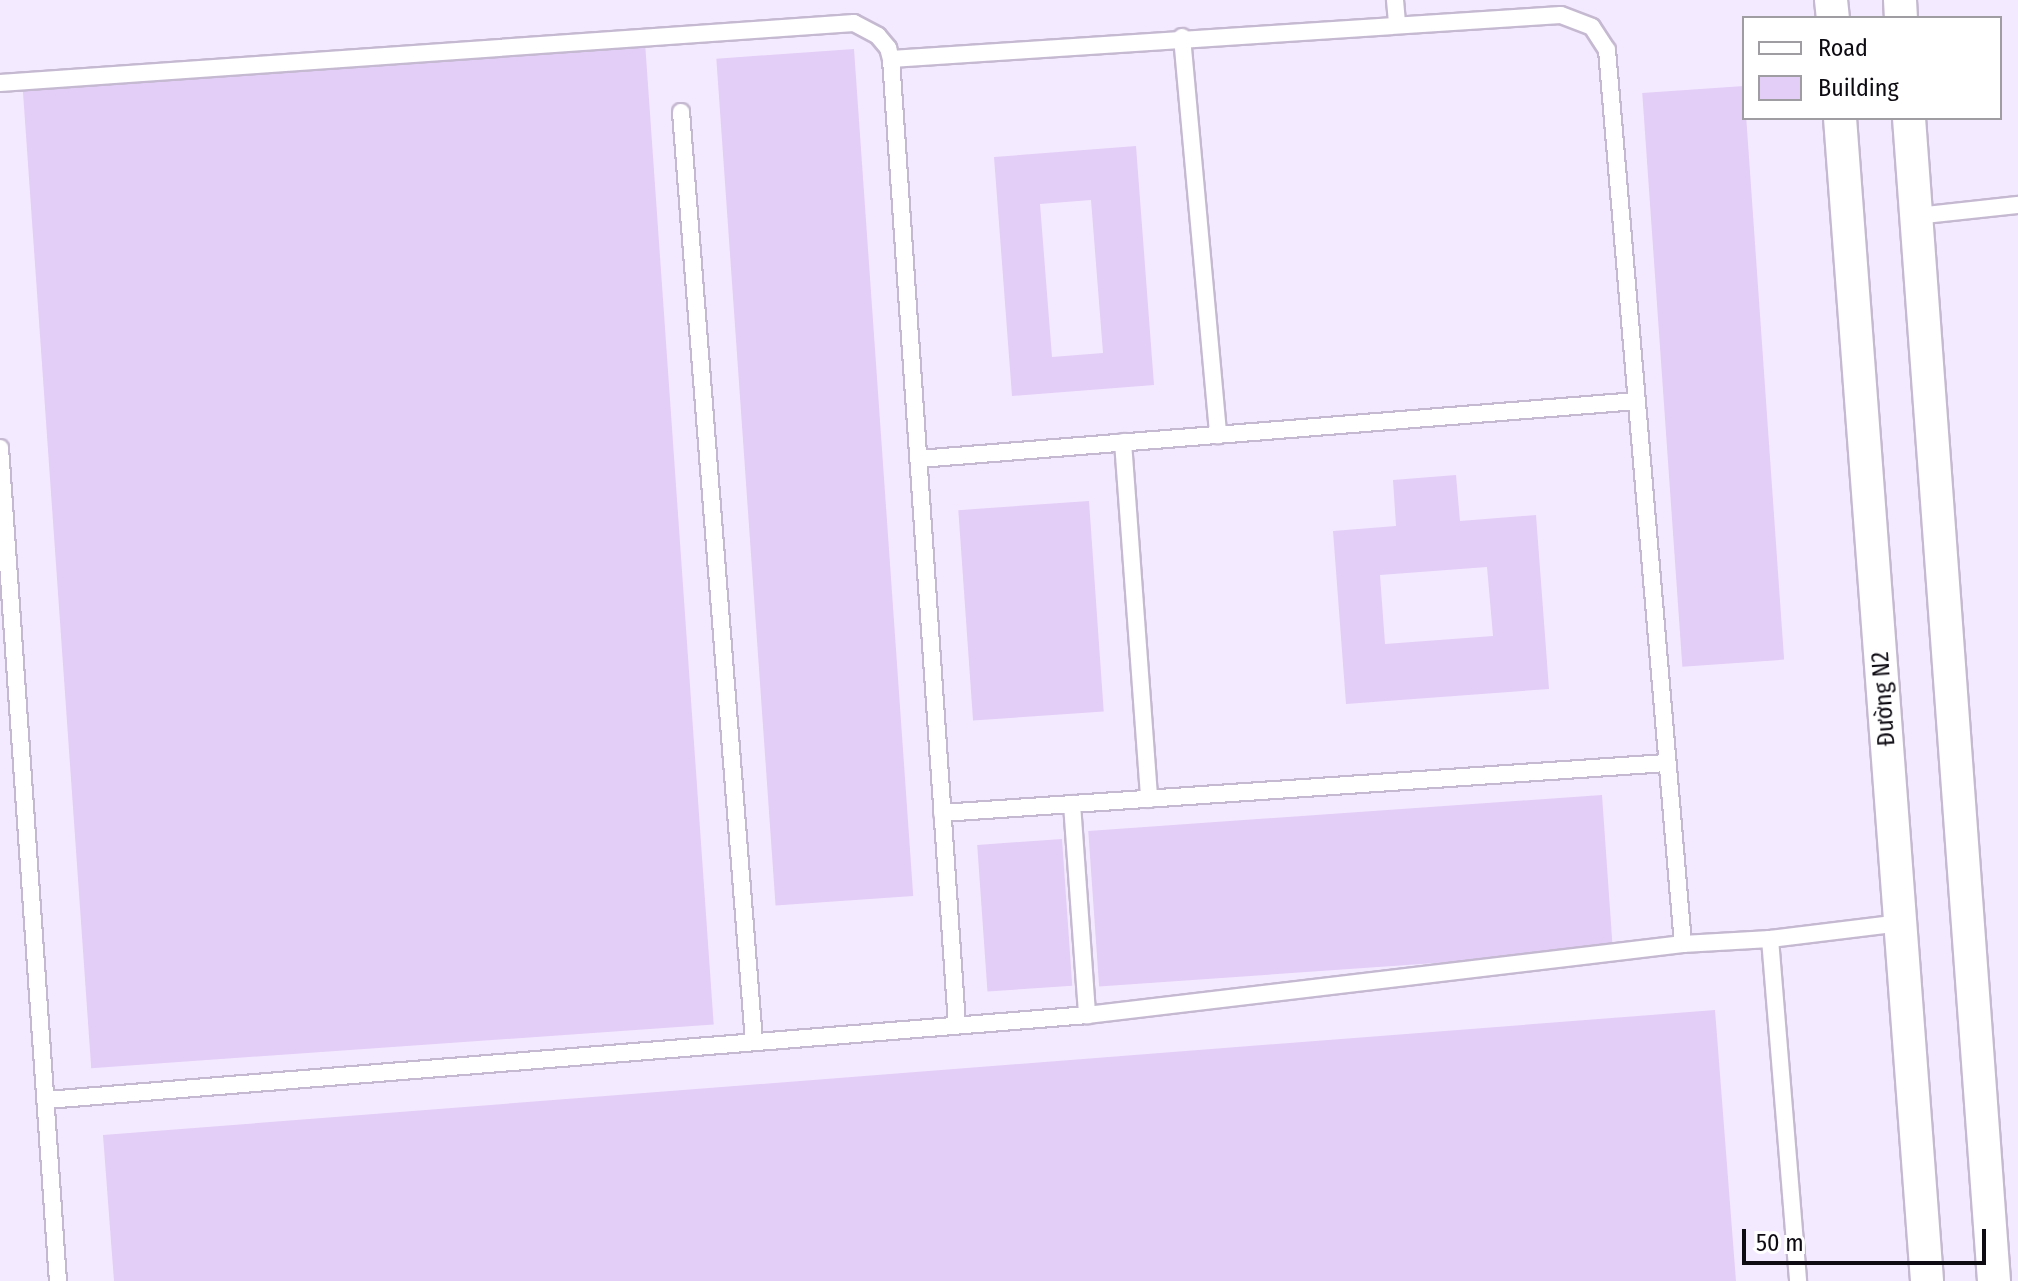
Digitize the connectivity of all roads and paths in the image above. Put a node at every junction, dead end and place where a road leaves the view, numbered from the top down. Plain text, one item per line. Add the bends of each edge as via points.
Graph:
1 (1395, 0) edge
2 (1397, 25) junction
3 (1182, 37) junction
4 (891, 59) junction
5 (0, 83) edge
6 (681, 112) dead end
7 (1840, 120) edge
8 (1909, 120) edge
9 (2018, 205) edge
10 (1916, 216) junction
11 (1636, 401) junction
12 (1218, 435) junction
13 (1123, 442) junction
14 (0, 448) edge
15 (919, 459) junction
16 (1667, 763) junction
17 (1149, 799) junction
18 (1072, 804) junction
19 (942, 813) junction
20 (1901, 923) junction
21 (1770, 939) junction
22 (1683, 944) junction
23 (1087, 1015) junction
24 (957, 1025) junction
25 (754, 1042) junction
26 (47, 1100) junction
27 (58, 1281) edge
28 (1798, 1281) edge
29 (1927, 1281) edge
30 (1994, 1281) edge

1 - 2 lane
2 - 3 lane
2 - 11 lane via 1561,15 1592,27 1607,50
3 - 4 lane
3 - 12 lane
4 - 5 lane via 878,36 854,23
4 - 15 lane
6 - 25 lane
7 - 20 street, Đường N2
8 - 10 street
9 - 10 lane
10 - 30 street
11 - 12 lane
11 - 16 lane
12 - 13 lane
13 - 15 lane
13 - 17 lane
14 - 26 lane
15 - 19 lane
16 - 17 lane
16 - 22 lane
17 - 18 lane
18 - 19 lane
18 - 23 lane
19 - 24 lane
20 - 21 lane
20 - 29 street, Đường N2
21 - 22 lane
21 - 28 lane
22 - 23 lane
23 - 24 lane
24 - 25 lane
25 - 26 lane
26 - 27 lane

